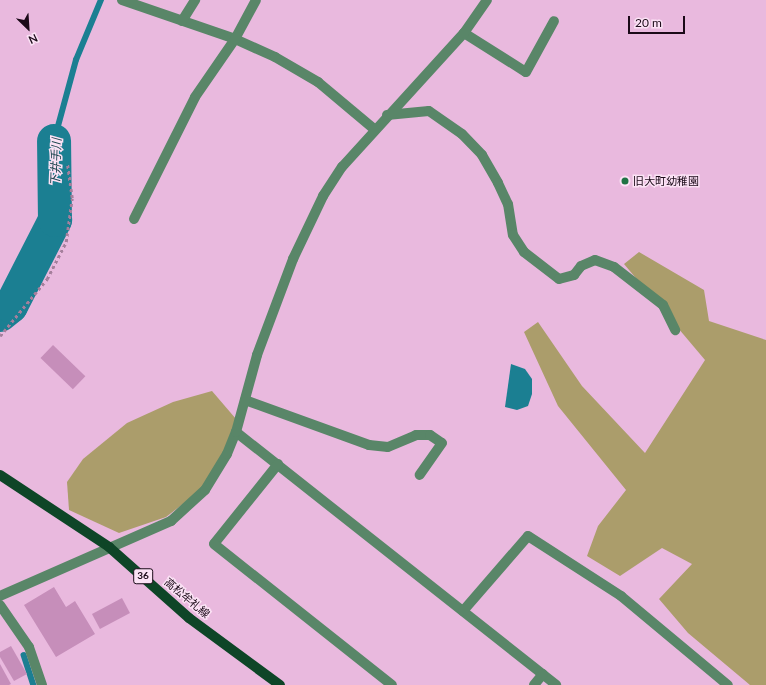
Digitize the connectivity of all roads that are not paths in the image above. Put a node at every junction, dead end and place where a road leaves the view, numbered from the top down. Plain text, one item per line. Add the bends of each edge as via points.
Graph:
1 (122, 0) edge
2 (195, 0) edge
3 (256, 0) edge
4 (487, 0) edge
5 (182, 21) junction
6 (554, 21) dead end
7 (464, 33) junction
8 (235, 39) junction
9 (387, 115) junction
10 (374, 129) junction
11 (134, 219) dead end
12 (674, 330) dead end
13 (245, 400) junction
14 (236, 432) junction
15 (278, 464) junction
16 (0, 475) edge
17 (420, 475) dead end
18 (109, 547) junction
19 (0, 596) edge
20 (0, 605) edge
21 (463, 611) junction
22 (543, 674) junction
23 (42, 685) edge
24 (280, 685) edge
25 (392, 685) edge
26 (534, 685) edge
27 (556, 685) edge
28 (728, 685) edge

1 - 5 street
2 - 5 street
3 - 8 street
4 - 7 street
5 - 8 street
6 - 7 street via 526,72
7 - 9 street
8 - 10 street via 276,57 318,82
8 - 11 street via 195,97
9 - 10 street
9 - 12 street via 429,112 462,134 482,155 498,183 508,204 513,235 524,252 559,279 574,275 580,266 595,260 614,267 663,305
10 - 13 street via 342,166 323,196 293,259 257,355
13 - 14 street
13 - 17 street via 369,445 388,447 416,435 430,435 442,443
14 - 15 street
14 - 18 street via 228,454 205,490 171,521
15 - 21 street
15 - 25 street via 214,544
16 - 18 main road, 高松牟礼線 / 36
18 - 19 street
18 - 24 main road, 高松牟礼線 / 36 via 189,618
20 - 23 street via 29,647
21 - 22 street
21 - 28 street via 528,536 621,596
22 - 26 street
22 - 27 street

